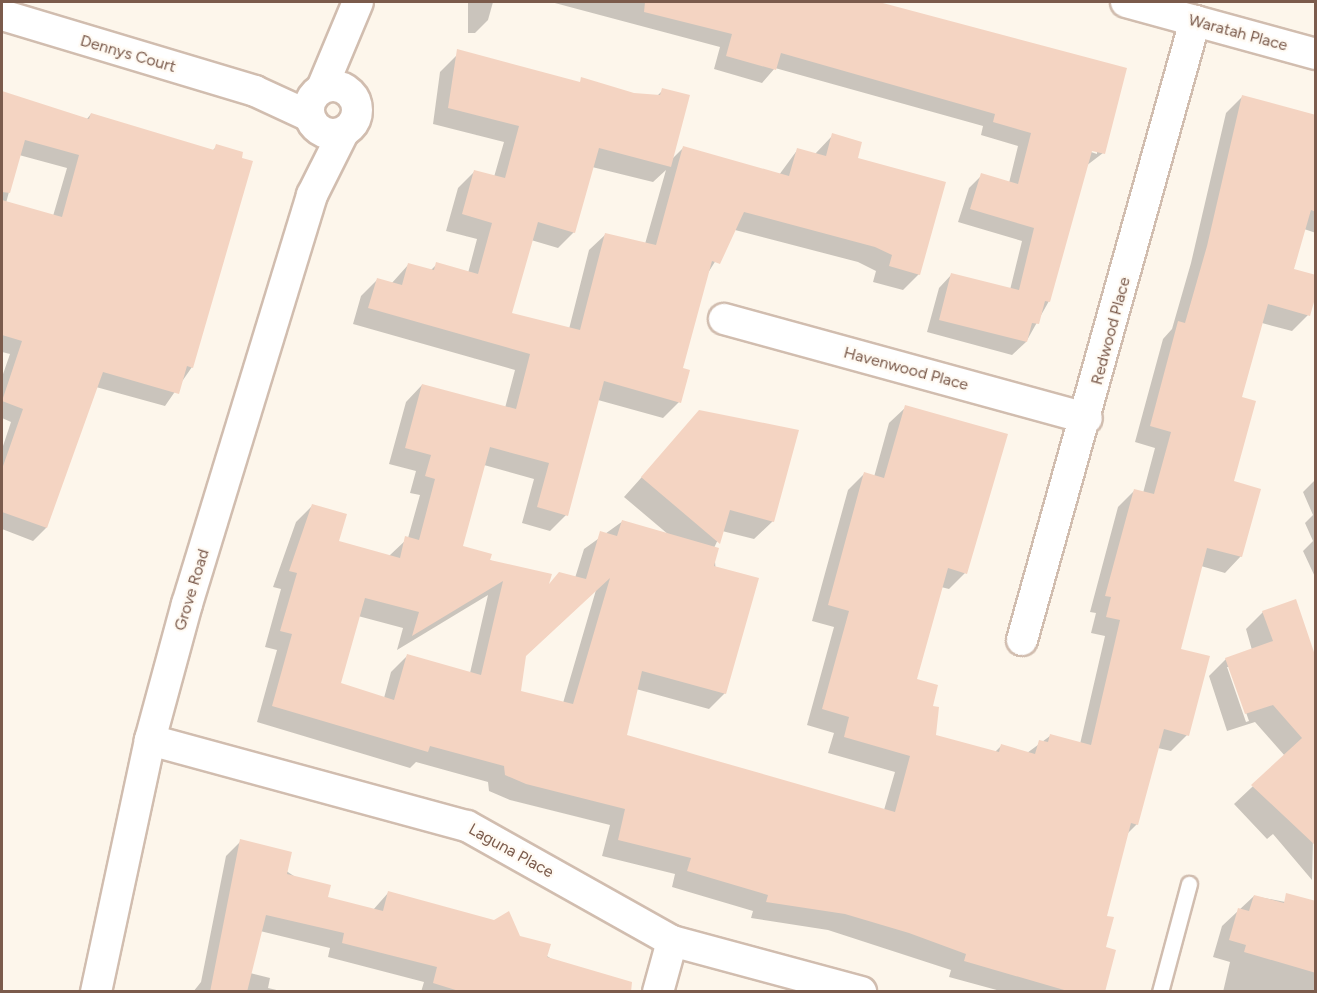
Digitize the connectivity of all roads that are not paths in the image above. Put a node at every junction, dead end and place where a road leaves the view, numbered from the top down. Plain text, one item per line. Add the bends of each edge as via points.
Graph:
1 (358, 2) edge
2 (1125, 2) edge
3 (2, 15) edge
4 (1195, 21) junction
5 (1316, 54) edge
6 (326, 109) junction
7 (724, 319) dead end
8 (1087, 418) junction
9 (1022, 640) dead end
10 (150, 740) junction
11 (1189, 884) dead end
12 (672, 941) junction
13 (96, 992) edge
14 (658, 992) edge
15 (861, 992) edge
16 (1160, 992) edge

1 - 6 street, Grove Road
2 - 4 street, Waratah Place
3 - 6 street, Dennys Court
4 - 5 street, Waratah Place
4 - 8 street, Redwood Place
6 - 10 street, Grove Road via 312,195
7 - 8 street, Havenwood Place
8 - 9 street, Redwood Place
10 - 12 street, Laguna Place via 467,826
10 - 13 street, Grove Road
11 - 16 lane
12 - 14 street
12 - 15 street, Laguna Place

